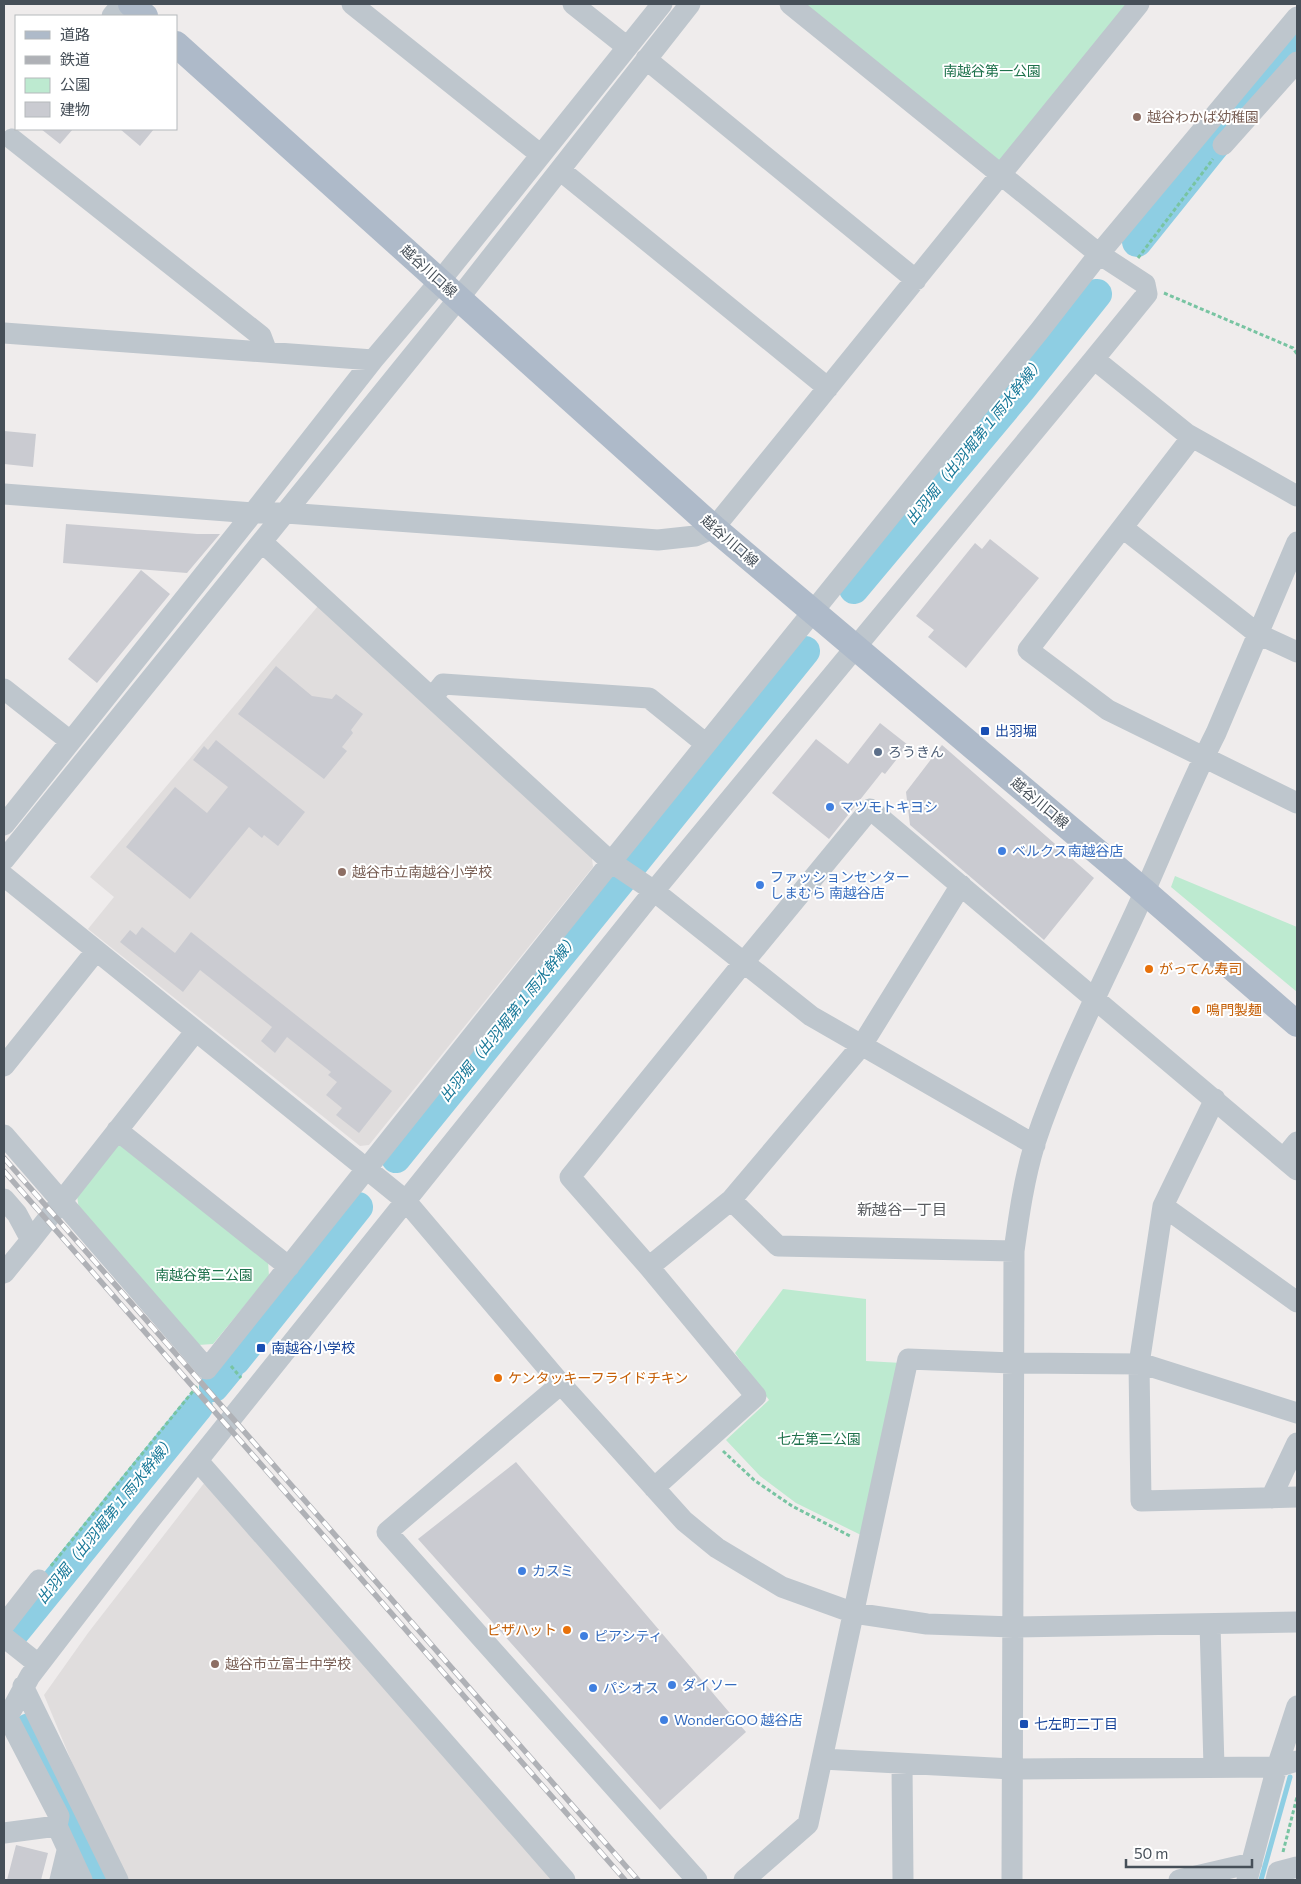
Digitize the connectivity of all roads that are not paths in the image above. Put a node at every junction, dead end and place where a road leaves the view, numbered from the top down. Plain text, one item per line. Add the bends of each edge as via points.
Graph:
1 (122, 4) edge
2 (131, 4) edge
3 (352, 4) edge
4 (573, 4) edge
5 (662, 4) edge
6 (690, 4) edge
7 (790, 4) edge
8 (1138, 4) edge
9 (113, 15) edge
10 (144, 15) edge
11 (1297, 17) edge
12 (178, 46) edge
13 (627, 47) junction
14 (646, 59) junction
15 (1297, 62) edge
16 (12, 139) edge
17 (1224, 144) road end
18 (541, 155) junction
19 (560, 170) junction
20 (1000, 175) junction
21 (1099, 254) junction
22 (916, 280) junction
23 (440, 281) junction
24 (459, 298) junction
25 (4, 333) edge
26 (267, 352) junction
27 (1094, 359) junction
28 (373, 360) junction
29 (828, 388) junction
30 (1192, 437) junction
31 (4, 494) edge
32 (1297, 496) edge
33 (286, 513) junction
34 (253, 514) junction
35 (714, 528) junction
36 (1123, 528) junction
37 (262, 542) junction
38 (1296, 549) edge
39 (814, 612) junction
40 (1258, 634) junction
41 (855, 648) junction
42 (1297, 652) edge
43 (4, 689) edge
44 (432, 698) junction
45 (70, 741) junction
46 (706, 744) junction
47 (1204, 757) junction
48 (1297, 803) edge
49 (4, 825) edge
50 (4, 860) edge
51 (611, 862) junction
52 (4, 876) edge
53 (960, 885) junction
54 (654, 891) junction
55 (1145, 892) junction
56 (96, 951) junction
57 (744, 962) junction
58 (1096, 998) junction
59 (1297, 1024) edge
60 (195, 1032) junction
61 (862, 1044) junction
62 (4, 1066) edge
63 (1215, 1099) junction
64 (117, 1130) junction
65 (4, 1135) edge
66 (1035, 1145) junction
67 (1293, 1157) edge
68 (366, 1168) junction
69 (4, 1199) edge
70 (405, 1200) junction
71 (731, 1200) junction
72 (61, 1201) junction
73 (1163, 1206) junction
74 (31, 1240) junction
75 (1014, 1251) junction
76 (289, 1267) junction
77 (649, 1267) junction
78 (4, 1273) edge
79 (1297, 1302) edge
80 (1013, 1363) junction
81 (1139, 1364) junction
82 (561, 1384) junction
83 (1297, 1413) edge
84 (1297, 1443) edge
85 (198, 1461) junction
86 (654, 1488) junction
87 (1271, 1498) junction
88 (1297, 1498) edge
89 (39, 1580) road end
90 (854, 1613) junction
91 (1297, 1622) edge
92 (1210, 1624) junction
93 (4, 1625) edge
94 (1013, 1627) junction
95 (11, 1643) edge
96 (38, 1664) junction
97 (21, 1689) junction
98 (1297, 1706) edge
99 (6, 1718) edge
100 (822, 1759) junction
101 (1297, 1762) edge
102 (902, 1764) junction
103 (1214, 1767) junction
104 (1277, 1767) junction
105 (1012, 1769) junction
106 (56, 1826) junction
107 (4, 1833) edge
108 (67, 1851) junction
109 (1250, 1872) edge
110 (60, 1880) edge
111 (82, 1880) edge
112 (118, 1880) edge
113 (565, 1880) edge
114 (697, 1880) edge
115 (744, 1880) edge
116 (903, 1880) edge
117 (1012, 1880) edge
118 (1179, 1880) edge

1 - 9 street
2 - 10 main road
3 - 18 street
4 - 13 street
5 - 13 street
6 - 14 street
7 - 20 street
8 - 20 street
11 - 21 street
12 - 23 main road, 越谷川口線
13 - 18 street
14 - 19 street
14 - 22 street
15 - 17 street
16 - 26 street via 260,336
18 - 23 street
19 - 24 street
19 - 29 street
20 - 21 street
20 - 22 street
21 - 27 street via 1146,284 1147,294
21 - 39 street
22 - 29 street
23 - 24 main road, 越谷川口線
23 - 28 street
24 - 33 street
24 - 35 main road, 越谷川口線
25 - 26 street
26 - 28 street
27 - 30 street
27 - 41 street
28 - 34 street
29 - 35 street
30 - 32 street
30 - 36 street
31 - 34 street
33 - 34 street
33 - 35 street via 658,540 695,536
33 - 37 street
34 - 45 street
35 - 39 main road, 越谷川口線
36 - 40 street
36 - 47 street via 1028,650 1108,710
37 - 44 street
37 - 50 street
38 - 40 street
39 - 41 main road, 越谷川口線
39 - 46 street
40 - 42 street
40 - 47 street
41 - 54 street
41 - 55 main road, 越谷川口線
43 - 45 street
44 - 46 street via 443,684 649,698
44 - 51 street
45 - 49 street
46 - 51 street
47 - 48 street
47 - 55 street
51 - 54 street
51 - 68 street
52 - 56 street
53 - 57 street via 870,809
53 - 58 street
53 - 61 street
54 - 57 street
54 - 70 street
55 - 58 street
55 - 59 main road, 越谷川口線
56 - 60 street
56 - 62 street
57 - 61 street via 811,1016
57 - 77 street via 570,1177
58 - 63 street
58 - 66 street via 1071,1051
60 - 64 street
60 - 68 street
61 - 66 street
61 - 71 street
63 - 67 street
63 - 73 street
64 - 72 street
64 - 76 street
65 - 72 street
66 - 75 street via 1021,1198
68 - 70 street
68 - 76 street
69 - 74 street via 17,1214
70 - 82 street
70 - 85 street
71 - 75 street via 778,1246
71 - 77 street
72 - 74 street
72 - 76 street via 206,1369
73 - 79 street
73 - 81 street
74 - 78 street
75 - 80 street
77 - 86 street via 756,1396
80 - 81 street
80 - 90 street via 908,1359
80 - 94 street
81 - 83 street
81 - 87 street via 1141,1501
82 - 86 street
82 - 114 street via 387,1532
84 - 87 street
85 - 96 street
85 - 113 street
86 - 90 street via 717,1548 782,1587
87 - 88 street
89 - 93 street
90 - 94 street via 927,1624
90 - 100 street
91 - 92 street
92 - 94 street
92 - 103 street
94 - 105 street
95 - 96 street
96 - 97 street
97 - 99 street
97 - 112 street
98 - 104 street
99 - 106 street via 59,1816
100 - 102 street
100 - 115 street via 808,1824
101 - 104 street
102 - 105 street
102 - 116 street
103 - 104 street
103 - 105 street
104 - 109 street
105 - 117 street
106 - 107 street
106 - 108 street
108 - 110 street
108 - 111 street
109 - 118 street

